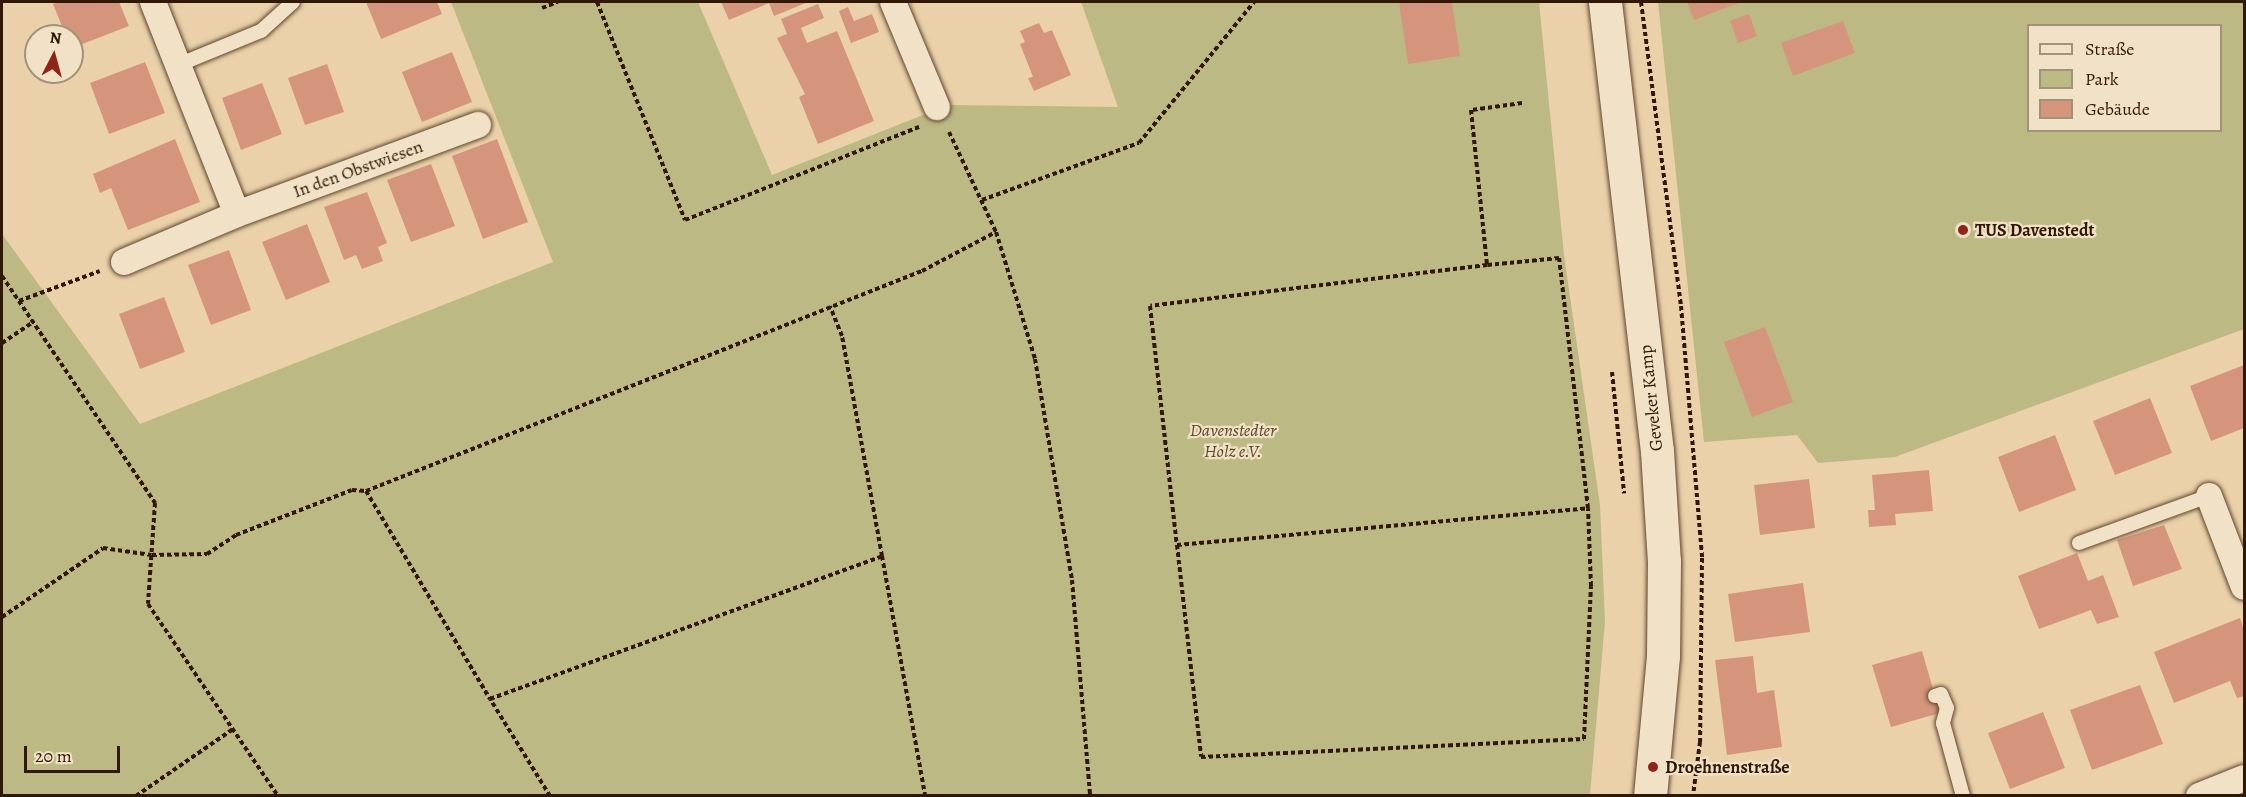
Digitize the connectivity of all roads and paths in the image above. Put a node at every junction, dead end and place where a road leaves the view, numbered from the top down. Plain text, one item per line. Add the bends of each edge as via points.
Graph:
1 (153, 2) edge
2 (293, 2) edge
3 (558, 2) edge
4 (597, 2) edge
5 (892, 2) edge
6 (1254, 2) edge
7 (1605, 2) edge
8 (542, 8) dead end
9 (178, 65) junction
10 (1522, 103) dead end
11 (939, 113) junction
12 (478, 125) dead end
13 (982, 200) junction
14 (237, 214) junction
15 (996, 232) junction
16 (124, 262) joint
17 (1487, 265) junction
18 (2, 276) edge
19 (19, 301) junction
20 (830, 306) junction
21 (33, 322) junction
22 (2, 343) edge
23 (1611, 362) dead end
24 (366, 490) junction
25 (2209, 496) joint
26 (1625, 499) dead end
27 (1588, 508) junction
28 (2079, 543) dead end
29 (1177, 545) junction
30 (152, 555) junction
31 (882, 556) junction
32 (2244, 587) edge
33 (2, 617) edge
34 (1935, 696) dead end
35 (490, 699) junction
36 (233, 729) junction
37 (2244, 778) edge
38 (136, 795) edge
39 (278, 795) edge
40 (550, 795) edge
41 (926, 795) edge
42 (1090, 795) edge
43 (1650, 795) edge
44 (1963, 795) edge
45 (2199, 795) edge

1 - 9 street
2 - 9 lane via 261,31
3 - 8 path
4 - 11 path via 685,220
5 - 11 street
6 - 13 path via 1139,143
7 - 43 street, Geveker Kamp via 1656,439 1665,561 1663,656
9 - 14 street
10 - 17 path via 1471,110
11 - 13 path
12 - 14 street, In den Obstwiesen
13 - 15 path
14 - 16 street, In den Obstwiesen
15 - 20 path via 922,271
15 - 42 path via 1035,359 1047,429 1072,580
16 - 19 path
17 - 27 path via 1558,258
17 - 29 path via 1150,306
18 - 19 path
19 - 21 path
20 - 24 path
20 - 31 path via 842,336
21 - 22 path
21 - 30 path via 155,503
23 - 26 path
24 - 30 path via 352,490 236,535 207,554
24 - 35 path
25 - 28 lane
25 - 32 street
27 - 29 path
27 - 29 path via 1592,586 1584,739 1201,757
30 - 33 path via 103,548
30 - 36 path via 148,604
31 - 35 path
31 - 41 path
34 - 44 lane via 1941,694 1947,708 1943,723
35 - 40 path
36 - 38 path
36 - 39 path
37 - 45 street

